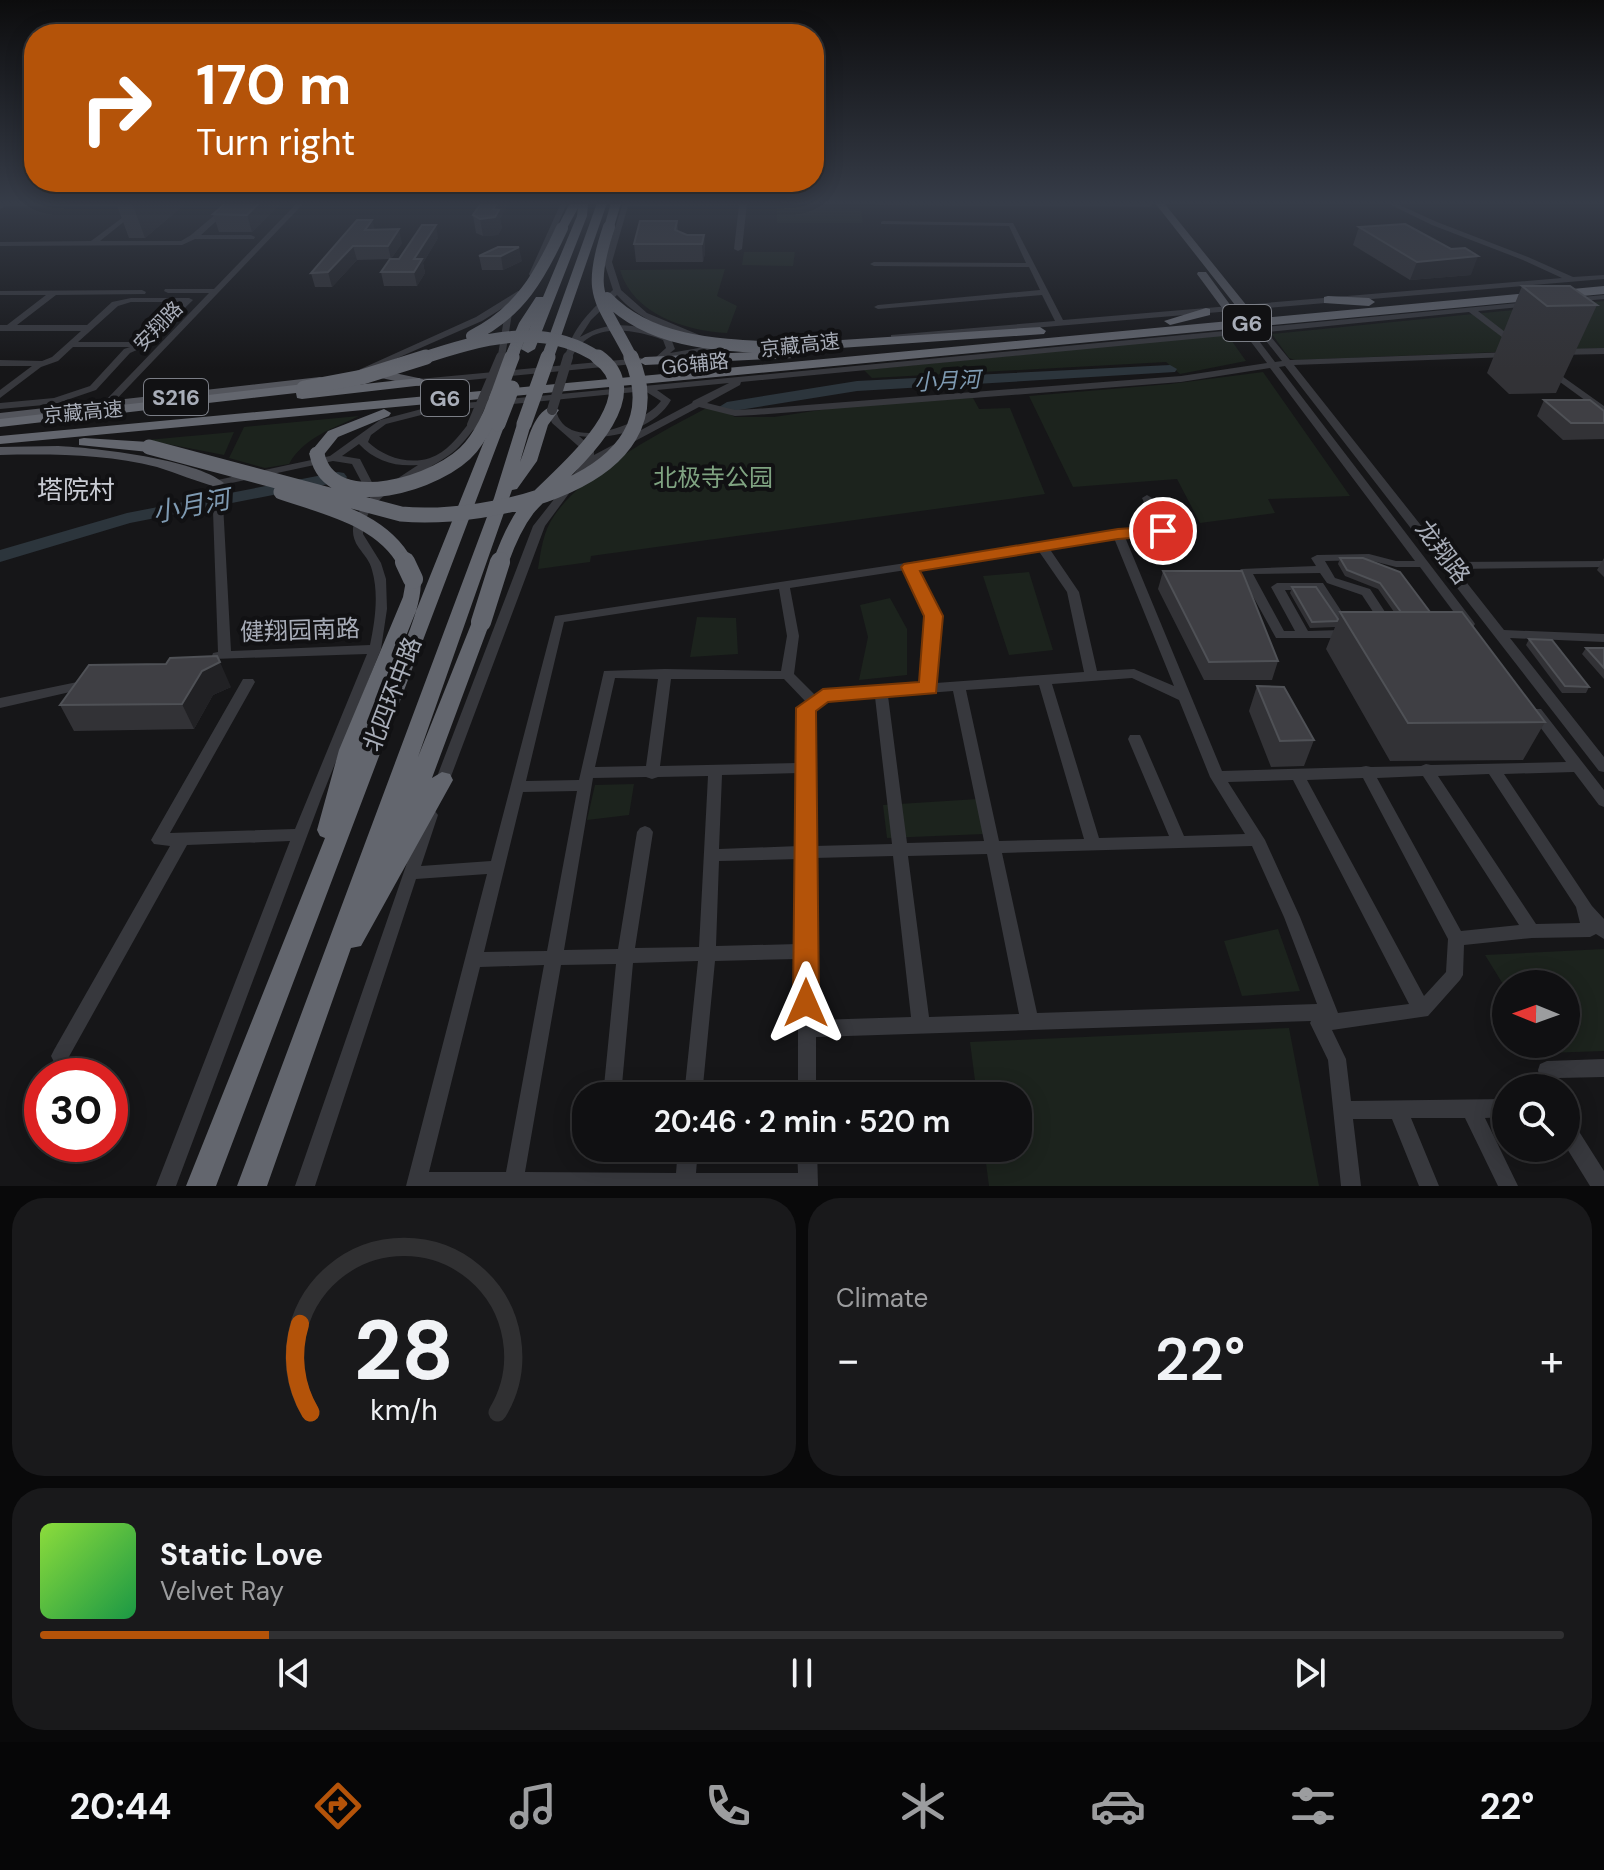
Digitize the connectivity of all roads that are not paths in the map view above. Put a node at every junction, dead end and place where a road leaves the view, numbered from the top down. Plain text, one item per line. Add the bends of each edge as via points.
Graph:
1 (248, 258) edge
2 (539, 258) edge
3 (548, 258) edge
4 (564, 258) edge
5 (583, 258) edge
6 (600, 258) edge
7 (609, 258) edge
8 (1029, 258) edge
9 (1191, 258) edge
10 (1200, 258) edge
11 (1530, 258) edge
12 (598, 264) junction
13 (874, 264) dead end
14 (1032, 265) junction
15 (1604, 277) edge
16 (1571, 280) junction
17 (1604, 283) edge
18 (1604, 290) edge
19 (217, 291) junction
20 (617, 291) junction
21 (109, 292) junction
22 (1045, 292) junction
23 (0, 293) edge
24 (54, 293) junction
25 (1604, 297) edge
26 (513, 300) junction
27 (1328, 300) junction
28 (1388, 302) junction
29 (115, 304) junction
30 (878, 307) dead end
31 (1243, 308) junction
32 (1470, 309) junction
33 (1229, 310) junction
34 (1206, 312) junction
35 (1166, 322) junction
36 (1066, 326) junction
37 (4, 328) edge
38 (87, 328) junction
39 (1261, 329) junction
40 (1246, 330) junction
41 (747, 343) junction
42 (143, 344) junction
43 (165, 344) junction
44 (73, 345) junction
45 (512, 350) junction
46 (570, 351) junction
47 (1604, 351) edge
48 (851, 352) junction
49 (1011, 354) junction
50 (891, 356) junction
51 (645, 361) junction
52 (412, 362) junction
53 (0, 363) edge
54 (43, 363) junction
55 (1287, 363) junction
56 (1273, 365) junction
57 (797, 366) junction
58 (352, 374) junction
59 (387, 375) junction
60 (758, 377) junction
61 (419, 382) junction
62 (648, 389) junction
63 (0, 395) edge
64 (473, 396) junction
65 (696, 403) junction
66 (107, 404) junction
67 (0, 406) edge
68 (242, 408) junction
69 (552, 410) junction
70 (1604, 411) edge
71 (0, 420) edge
72 (369, 429) junction
73 (0, 430) edge
74 (566, 431) junction
75 (0, 442) edge
76 (149, 447) junction
77 (0, 451) edge
78 (333, 458) junction
79 (440, 459) junction
80 (588, 462) junction
81 (217, 483) junction
82 (502, 498) junction
83 (1147, 498) dead end
84 (376, 499) junction
85 (1189, 530) dead end
86 (1163, 531) junction
87 (1118, 534) junction
88 (1043, 548) junction
89 (1424, 564) junction
90 (1604, 564) edge
91 (1447, 566) junction
92 (910, 567) junction
93 (1323, 572) junction
94 (784, 586) junction
95 (1400, 631) edge
96 (1461, 633) edge
97 (1501, 634) junction
98 (1304, 635) junction
99 (1604, 638) edge
100 (375, 649) junction
101 (225, 655) junction
102 (197, 661) edge
103 (665, 673) junction
104 (787, 675) junction
105 (1091, 676) junction
106 (1044, 680) junction
107 (98, 682) edge
108 (248, 682) dead end
109 (959, 686) junction
110 (929, 688) junction
111 (881, 692) junction
112 (1185, 697) junction
113 (814, 702) junction
114 (0, 703) edge
115 (1531, 706) edge
116 (1135, 739) dead end
117 (1577, 767) junction
118 (1604, 767) edge
119 (804, 768) junction
120 (1426, 769) junction
121 (1493, 769) junction
122 (715, 770) junction
123 (1366, 771) junction
124 (652, 774) junction
125 (1297, 774) junction
126 (1217, 777) junction
127 (586, 779) junction
128 (442, 780) junction
129 (517, 787) junction
130 (1604, 801) edge
131 (645, 832) dead end
132 (300, 835) junction
133 (182, 839) junction
134 (1257, 840) junction
135 (1179, 842) junction
136 (1093, 844) junction
137 (993, 846) junction
138 (900, 848) junction
139 (805, 851) junction
140 (711, 855) junction
141 (497, 867) junction
142 (411, 873) junction
143 (361, 888) junction
144 (1584, 905) junction
145 (1532, 931) junction
146 (299, 932) junction
147 (1604, 932) edge
148 (1456, 939) junction
149 (806, 951) junction
150 (707, 953) junction
151 (625, 956) junction
152 (554, 958) junction
153 (473, 960) junction
154 (324, 986) junction
155 (1422, 1010) junction
156 (1324, 1018) junction
157 (1030, 1022) junction
158 (921, 1025) junction
159 (806, 1029) junction
160 (60, 1056) dead end
161 (1604, 1068) edge
162 (1548, 1074) edge
163 (613, 1082) edge
164 (694, 1082) edge
165 (807, 1082) edge
166 (1470, 1108) junction
167 (1492, 1108) edge
168 (1398, 1109) junction
169 (1343, 1110) junction
170 (1580, 1151) edge
171 (692, 1162) edge
172 (804, 1162) edge
173 (416, 1184) edge
174 (513, 1184) edge
175 (611, 1184) edge
176 (697, 1184) edge
177 (798, 1184) edge
178 (166, 1186) edge
179 (201, 1186) edge
180 (252, 1186) edge
181 (305, 1186) edge
182 (1351, 1186) edge
183 (1429, 1186) edge
184 (1508, 1186) edge
185 (1602, 1186) edge

1 - 19 street, 安翔路
2 - 26 street
3 - 52 highway, bridge via 522,304 479,333
4 - 45 highway via 555,283 529,316
5 - 82 highway, 北四环中路, bridge
6 - 12 highway, bridge
7 - 20 street
8 - 14 street
9 - 33 main road
10 - 31 main road
11 - 16 street
12 - 36 highway, bridge via 604,294 613,306 635,321 695,340 780,348
12 - 76 highway, bridge via 597,292 635,364 637,414 629,436 609,460 558,490 476,512 402,514 223,462
13 - 14 street
14 - 22 street
15 - 16 street, G6辅路
16 - 27 street, G6辅路
17 - 28 highway, 京藏高速 / G6
18 - 50 highway, 京藏高速 / G6
19 - 21 street
19 - 43 street, 安翔路
20 - 41 street via 638,311 673,329
20 - 46 street via 581,325
21 - 24 street
21 - 29 street via 98,301
22 - 30 street
22 - 36 street
23 - 24 street
24 - 37 street
25 - 32 street, G6辅路
26 - 45 street via 506,312
26 - 58 street
27 - 28 highway
27 - 31 street, G6辅路
28 - 35 highway, 京藏高速 / G6
29 - 38 street
29 - 42 street via 189,300
31 - 33 street, G6辅路
32 - 39 street, G6辅路
32 - 55 street via 1528,353
33 - 34 street, G6辅路
34 - 35 highway
34 - 36 street, G6辅路
35 - 36 highway, 京藏高速 / G6
36 - 41 street, G6辅路
36 - 48 highway, 京藏高速 / G6
37 - 38 street
38 - 44 street
39 - 40 street, G6辅路
39 - 55 street, 龙翔路
40 - 49 street, G6辅路
40 - 56 street, 龙翔路
41 - 51 street, G6辅路
42 - 43 street
42 - 44 street
42 - 67 street via 127,351 93,388 55,401
43 - 66 street, 安翔路
44 - 54 street
45 - 59 street via 493,333 455,335 393,363
45 - 64 highway, bridge via 477,437 444,469 405,484 355,488 335,483 317,466 317,454 333,434 365,418
45 - 79 street, bridge via 464,439
45 - 146 highway, 北四环中路, bridge via 498,424
46 - 51 street via 593,331 633,326 672,344 664,354
46 - 69 street, bridge
47 - 70 street via 1542,358
48 - 51 highway
48 - 68 highway, 京藏高速 / G6
49 - 50 highway
49 - 60 street, G6辅路
50 - 57 highway, 京藏高速 / G6
51 - 61 street, G6辅路
52 - 71 highway, bridge via 304,388
52 - 143 highway, bridge via 478,341 540,336 585,348 600,359 611,375 613,399 600,433 520,519 412,802
53 - 54 street
54 - 63 street
55 - 56 street
55 - 91 street, 龙翔路
56 - 65 street via 1181,379 754,412
56 - 89 street, 龙翔路
57 - 60 highway
57 - 64 highway, 京藏高速 / G6
58 - 59 main road, G6辅路 / S216
58 - 66 main road, G6辅路 / S216
59 - 61 main road, G6辅路 / S216
60 - 62 street, G6辅路
60 - 65 street
61 - 68 highway via 305,394
62 - 72 street, G6辅路 via 433,409 396,416
62 - 74 street via 666,400 655,412 612,434
64 - 75 highway, 京藏高速 / G6
65 - 80 street
66 - 71 main road, G6辅路 / S216
68 - 73 highway, 京藏高速 / G6
69 - 74 street
69 - 82 highway via 541,424 529,461
72 - 78 street, G6辅路
72 - 79 street via 363,443 392,462
74 - 80 street via 590,451
75 - 76 highway
76 - 146 highway, bridge via 367,525 398,547 413,579 404,620 350,750
77 - 81 main road via 139,456
78 - 81 street, G6辅路
78 - 84 street via 356,461
79 - 84 street
80 - 128 street via 549,506 539,526
81 - 101 street, 健翔园南路
82 - 143 highway, 北四环中路
83 - 86 street
84 - 100 street, 北四环中路 via 359,521 358,540 378,567 382,624
85 - 86 street
86 - 87 street
87 - 88 street
87 - 112 street
88 - 92 street
88 - 105 street via 1073,592
89 - 93 street via 1317,558
89 - 96 street, 龙翔路 via 1476,633
90 - 91 street
91 - 97 street, 龙翔路
92 - 94 street
92 - 110 street via 934,616
93 - 95 street via 1366,592 1389,626 1375,630
93 - 98 street via 1245,571 1280,635
94 - 104 street via 793,636
94 - 129 street via 559,619
97 - 99 street
97 - 118 street, 龙翔路
98 - 98 street via 1360,630 1345,627 1319,586 1277,587
100 - 101 street, 健翔园南路
100 - 132 street, 北四环中路
101 - 102 street
103 - 104 street
103 - 124 street
103 - 127 street via 609,674
104 - 113 street
105 - 106 street
105 - 112 street via 1134,673
106 - 109 street
106 - 136 street
107 - 114 street
108 - 133 street via 159,840
109 - 110 street
109 - 137 street
110 - 111 street
111 - 113 street via 823,696
111 - 138 street
112 - 126 street
113 - 119 street via 806,708
115 - 117 street
116 - 135 street
117 - 121 street
117 - 130 street
119 - 122 street
119 - 139 street
120 - 121 street
120 - 123 street
120 - 145 street
121 - 144 street
122 - 124 street
122 - 140 street
123 - 125 street
123 - 148 street
124 - 127 street
125 - 126 street
125 - 155 street
126 - 134 street
127 - 129 street
127 - 152 street
128 - 142 street
128 - 154 highway
129 - 141 street
131 - 151 street
132 - 133 street
132 - 178 street, 北四环中路
133 - 160 street
134 - 135 street
134 - 156 street
135 - 136 street
136 - 137 street
137 - 138 street
137 - 157 street
138 - 139 street
138 - 158 street
139 - 140 street
139 - 149 street
140 - 150 street
141 - 142 street
141 - 153 street
142 - 181 street
143 - 154 highway, 北四环中路
144 - 145 street via 1590,930
144 - 147 street
145 - 148 street
146 - 179 highway, 北四环中路
148 - 155 street via 1454,975
149 - 150 street
149 - 159 street
150 - 151 street
150 - 164 street
151 - 152 street
151 - 163 street
152 - 153 street
152 - 174 street
153 - 173 street
154 - 180 highway, 北四环中路
155 - 156 street
156 - 157 street
156 - 169 street via 1337,1059
157 - 158 street
158 - 159 street
159 - 165 street
161 - 162 street via 1547,1070
166 - 167 street
166 - 168 street
166 - 184 street
168 - 169 street
168 - 183 street
169 - 182 street
170 - 185 street
171 - 176 street
172 - 177 street
173 - 174 street
174 - 175 street
175 - 176 street
176 - 177 street

